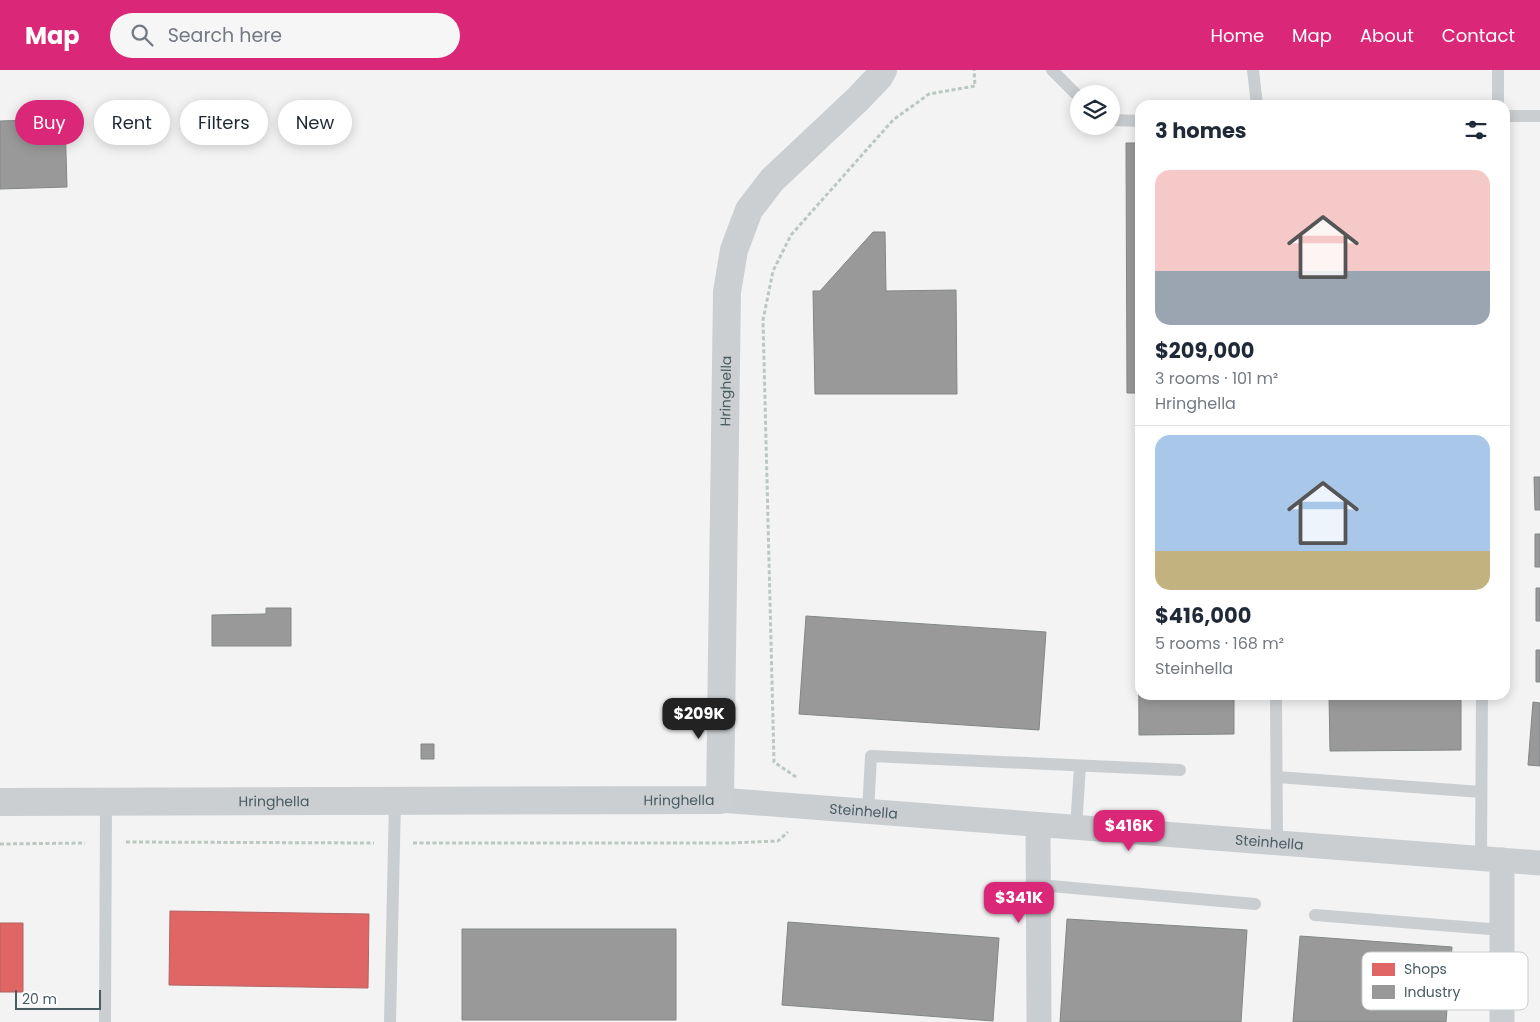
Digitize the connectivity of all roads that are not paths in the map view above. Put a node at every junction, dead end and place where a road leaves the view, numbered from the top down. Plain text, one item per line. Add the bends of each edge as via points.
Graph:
1 (883, 70) edge
2 (1052, 70) edge
3 (1253, 70) edge
4 (1498, 70) edge
5 (1070, 88) edge
6 (1256, 100) edge
7 (1498, 100) edge
8 (1510, 116) edge
9 (1540, 116) edge
10 (1120, 120) edge
11 (1135, 121) edge
12 (1276, 700) edge
13 (1482, 700) edge
14 (1080, 766) junction
15 (1180, 770) dead end
16 (1277, 777) junction
17 (1481, 792) junction
18 (720, 800) junction
19 (395, 801) junction
20 (0, 802) edge
21 (106, 802) junction
22 (868, 812) junction
23 (1038, 825) junction
24 (1076, 828) junction
25 (1277, 843) junction
26 (1491, 860) junction
27 (1540, 863) edge
28 (1039, 885) junction
29 (1255, 904) dead end
30 (1315, 915) dead end
31 (1502, 930) junction
32 (1502, 952) edge
33 (105, 1022) edge
34 (390, 1022) edge
35 (1039, 1022) edge

1 - 18 street, Hringhella via 857,100 772,180 750,210 734,250 726,311
2 - 5 lane
3 - 6 lane
4 - 7 lane
8 - 9 lane
10 - 11 lane
12 - 16 lane
13 - 17 lane
14 - 15 lane
14 - 22 lane via 871,756
14 - 24 lane
16 - 17 lane
16 - 25 lane
17 - 26 lane
18 - 19 street, Hringhella
18 - 22 street, Steinhella
19 - 21 street, Hringhella
19 - 34 lane
20 - 21 street, Hringhella
21 - 33 lane
22 - 23 street, Steinhella
23 - 24 street, Steinhella
23 - 28 street
24 - 25 street, Steinhella
25 - 26 street, Steinhella
26 - 27 street, Steinhella
26 - 31 street
28 - 29 lane
28 - 35 street
30 - 31 lane
31 - 32 street

